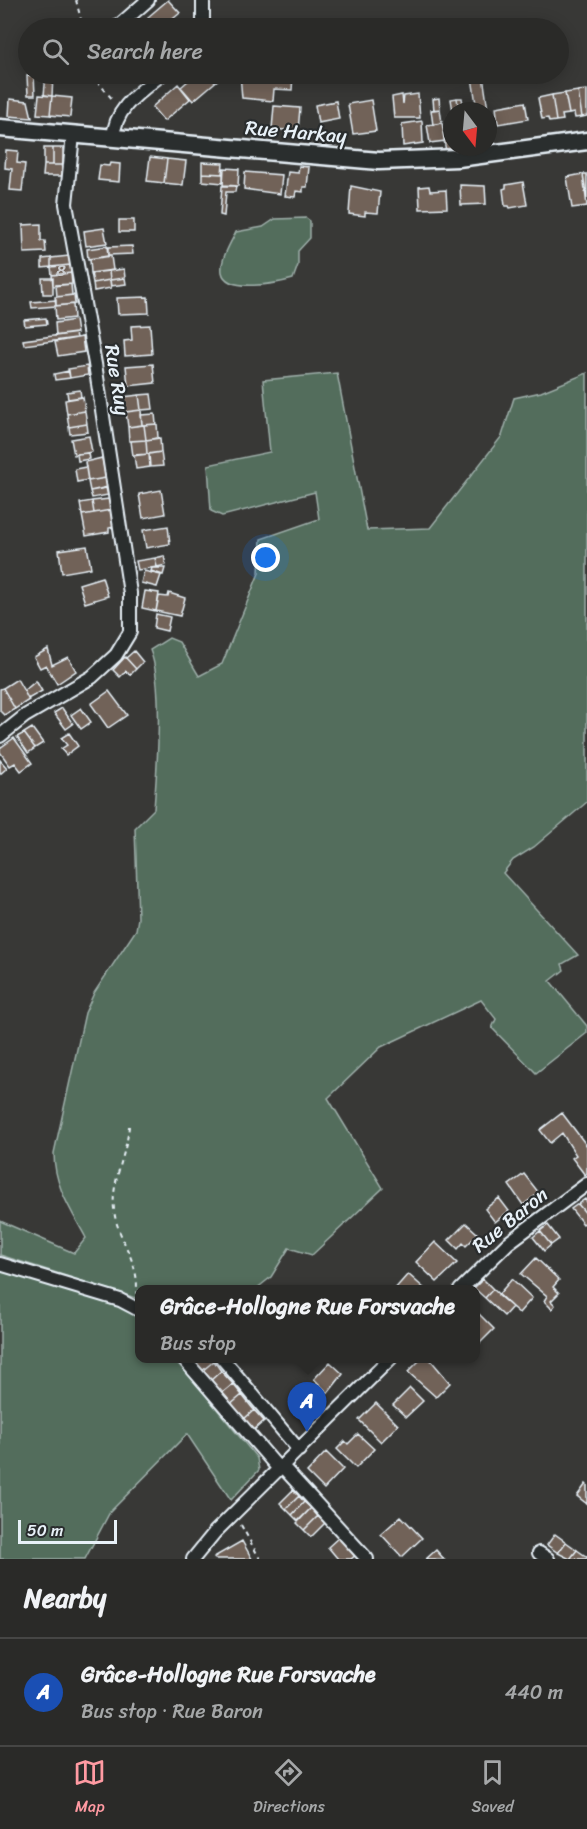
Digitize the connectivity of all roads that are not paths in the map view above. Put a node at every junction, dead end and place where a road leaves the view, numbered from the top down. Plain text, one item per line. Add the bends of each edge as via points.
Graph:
1 (148, 0) edge
2 (203, 0) edge
3 (127, 18) edge
4 (204, 18) edge
5 (151, 84) edge
6 (0, 128) edge
7 (73, 135) junction
8 (113, 138) junction
9 (587, 141) edge
10 (0, 736) edge
11 (587, 1184) edge
12 (0, 1264) edge
13 (465, 1285) edge
14 (135, 1308) edge
15 (187, 1363) edge
16 (225, 1363) edge
17 (387, 1363) edge
18 (299, 1450) junction
19 (280, 1468) junction
20 (193, 1559) edge
21 (367, 1559) edge

1 - 3 street
2 - 4 street
5 - 8 street via 122,110 115,121
6 - 7 street, Rue Harkay
7 - 8 street, Rue Harkay
7 - 10 street, Rue Ruy via 66,204 130,593 130,632 116,655 92,677 25,716
8 - 9 street, Rue Harkay via 379,161 458,158
11 - 13 street, Rue Baron via 507,1243
12 - 14 street
15 - 19 street
16 - 18 street
17 - 18 street
18 - 19 street
19 - 20 street
19 - 21 street

